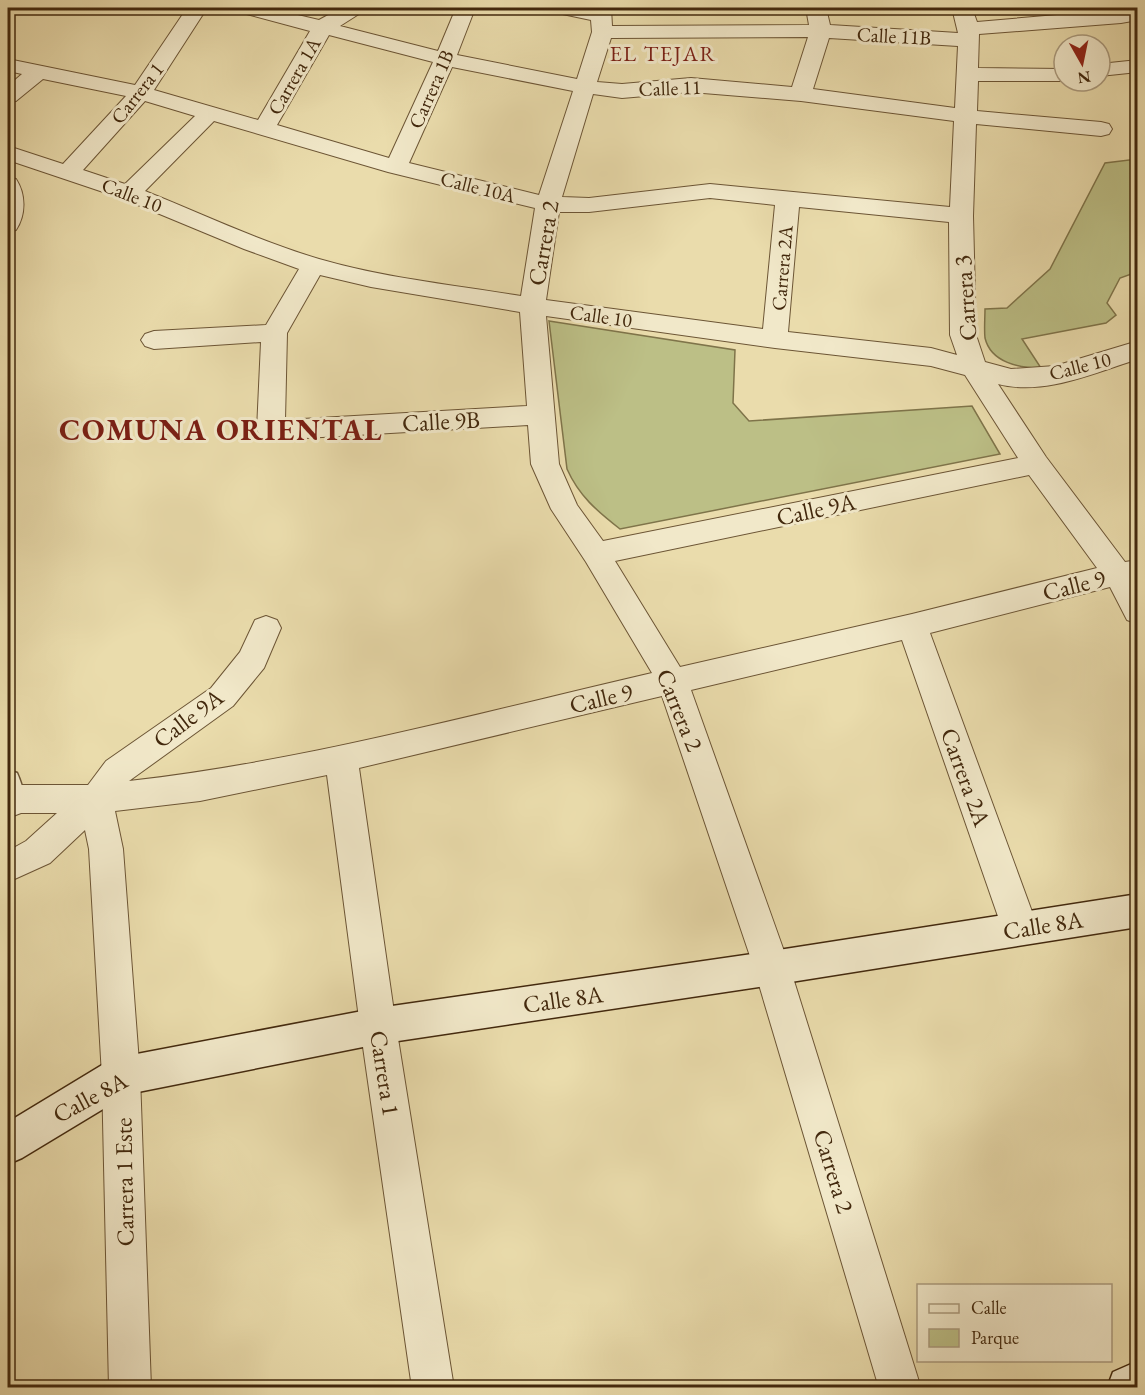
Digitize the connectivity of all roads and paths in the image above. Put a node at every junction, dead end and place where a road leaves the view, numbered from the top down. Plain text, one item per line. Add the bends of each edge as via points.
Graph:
1 (246, 8) edge
2 (355, 8) edge
3 (560, 8) edge
4 (688, 8) edge
5 (816, 8) edge
6 (189, 9) edge
7 (464, 11) dead end
8 (1137, 14) edge
9 (602, 19) edge
10 (967, 26) edge
11 (323, 27) junction
12 (691, 31) junction
13 (821, 31) junction
14 (445, 59) junction
15 (8, 65) edge
16 (1137, 66) edge
17 (1112, 69) edge
18 (39, 71) junction
19 (967, 74) junction
20 (1052, 75) edge
21 (586, 87) junction
22 (141, 93) junction
23 (801, 94) junction
24 (8, 96) edge
25 (210, 113) junction
26 (964, 116) junction
27 (265, 127) junction
28 (1101, 129) dead end
29 (8, 153) edge
30 (396, 167) junction
31 (68, 171) junction
32 (8, 183) edge
33 (129, 193) junction
34 (788, 197) junction
35 (548, 204) junction
36 (961, 216) junction
37 (8, 225) edge
38 (313, 265) junction
39 (532, 306) junction
40 (274, 333) junction
41 (775, 339) junction
42 (154, 340) dead end
43 (1137, 350) edge
44 (974, 368) junction
45 (540, 416) junction
46 (1036, 464) junction
47 (596, 554) junction
48 (1128, 572) edge
49 (1137, 612) edge
50 (912, 626) junction
51 (266, 628) dead end
52 (673, 682) junction
53 (341, 758) junction
54 (12, 794) edge
55 (96, 799) junction
56 (8, 867) edge
57 (1137, 910) edge
58 (1020, 928) junction
59 (772, 968) junction
60 (378, 1026) junction
61 (122, 1076) junction
62 (8, 1144) edge
63 (1137, 1383) edge
64 (130, 1388) edge
65 (433, 1388) edge
66 (900, 1388) edge
67 (1129, 1388) edge

1 - 11 street, Calle 11
2 - 11 street, Carrera 1A
3 - 9 street, Calle 11B
4 - 12 street
5 - 13 street
6 - 22 street, Carrera 1
7 - 14 street, Carrera 1B
8 - 10 street, Calle 11B
9 - 12 street, Calle 11B
9 - 21 street, Carrera 2
10 - 13 street, Calle 11B
10 - 19 street, Carrera 3
11 - 14 street, Calle 11
11 - 27 street, Carrera 1A
12 - 13 street, Calle 11B
13 - 23 street
14 - 21 street, Calle 11
14 - 30 street, Carrera 1B
15 - 18 street, Calle 10A
16 - 17 street
18 - 22 street, Calle 10A
18 - 24 street
19 - 20 street
19 - 26 street, Carrera 3
21 - 23 street, Calle 11 via 622,91 691,85
21 - 35 street, Carrera 2
22 - 25 street, Calle 10A
22 - 31 street, Carrera 1
23 - 26 street, Calle 11
25 - 27 street, Calle 10A
25 - 33 street
26 - 28 street, Calle 11
26 - 36 street, Carrera 3
27 - 30 street, Calle 10A
29 - 31 street, Calle 10
30 - 35 street, Calle 10A
31 - 33 street, Calle 10
32 - 37 street via 13,202
33 - 38 street, Calle 10
34 - 35 street, Calle 10A via 710,190 589,205
34 - 36 street, Calle 10A
34 - 41 street, Carrera 2A
35 - 39 street, Carrera 2
36 - 44 street, Carrera 3 via 963,335
38 - 39 street, Calle 10
38 - 40 street
39 - 41 street, Calle 10
39 - 45 street, Carrera 2
40 - 42 street
40 - 45 street, Calle 9B via 271,430
41 - 44 street, Calle 10 via 932,357
43 - 44 street, Calle 10 via 1056,375 1011,378
44 - 46 street, Carrera 3
45 - 47 street, Carrera 2 via 545,464 565,509
46 - 47 street, Calle 9A
46 - 48 street, Carrera 3
47 - 52 street, Carrera 2
48 - 49 street, Carrera 3
48 - 50 street, Calle 9
50 - 52 street, Calle 9
50 - 58 street, Carrera 2A
51 - 55 street, Calle 9A via 253,659 222,697 118,771
52 - 53 street, Calle 9
52 - 59 street, Carrera 2
53 - 55 street, Calle 9 via 200,787
53 - 60 street, Carrera 1
54 - 55 street, Calle 9
55 - 56 street via 38,852
55 - 61 street, Carrera 1 Este via 106,849
57 - 58 main road, Calle 8A
58 - 59 main road, Calle 8A
59 - 60 main road, Calle 8A
59 - 66 street, Carrera 2
60 - 61 main road, Calle 8A
60 - 65 street, Carrera 1
61 - 62 main road, Calle 8A
61 - 64 street, Carrera 1 Este
63 - 67 main road

